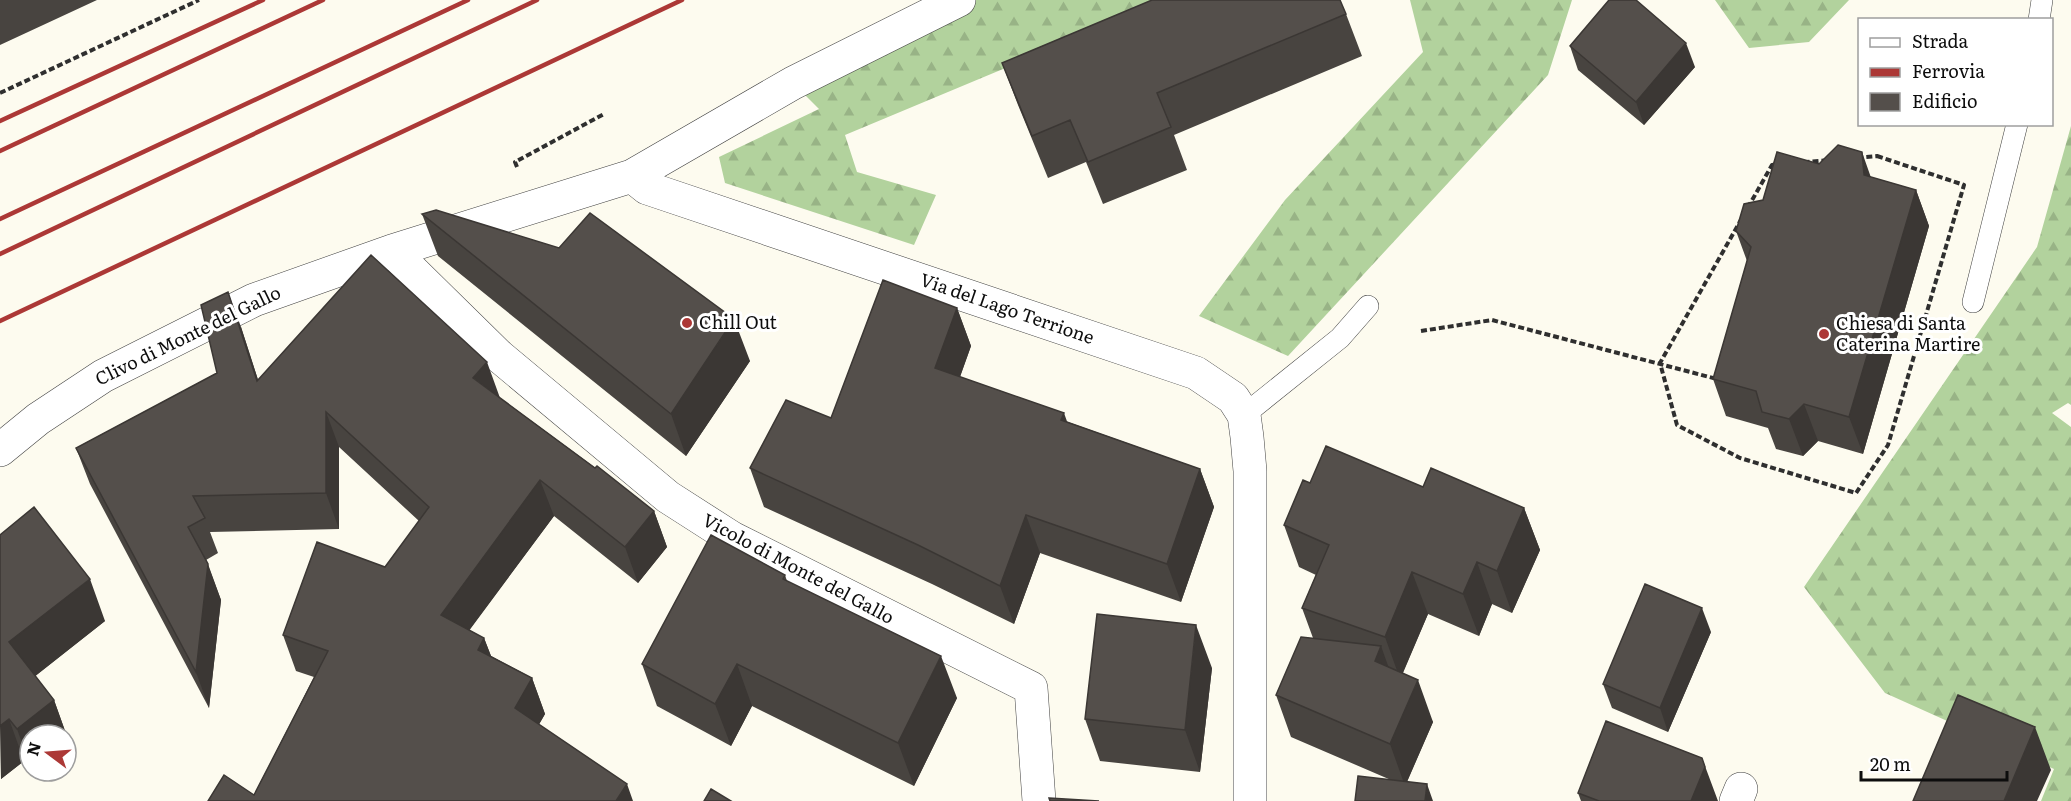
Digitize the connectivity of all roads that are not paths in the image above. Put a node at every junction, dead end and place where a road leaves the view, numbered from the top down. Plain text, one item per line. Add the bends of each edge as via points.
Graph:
1 (959, 0) edge
2 (2042, 0) edge
3 (2039, 18) edge
4 (2017, 126) edge
5 (632, 176) junction
6 (392, 251) junction
7 (1973, 302) dead end
8 (1368, 306) dead end
9 (1244, 415) junction
10 (0, 450) edge
11 (1039, 801) edge
12 (1250, 801) edge

1 - 5 street via 794,83
2 - 3 lane
4 - 7 lane
5 - 6 street
5 - 9 street, Via del Lago Terrione via 647,188 1196,373 1233,398
6 - 10 street, Clivo di Monte del Gallo via 254,300 136,358 73,395
6 - 11 street, Vicolo di Monte del Gallo via 499,356 668,497 732,538 1031,688
8 - 9 lane via 1340,338
9 - 12 street via 1250,471

